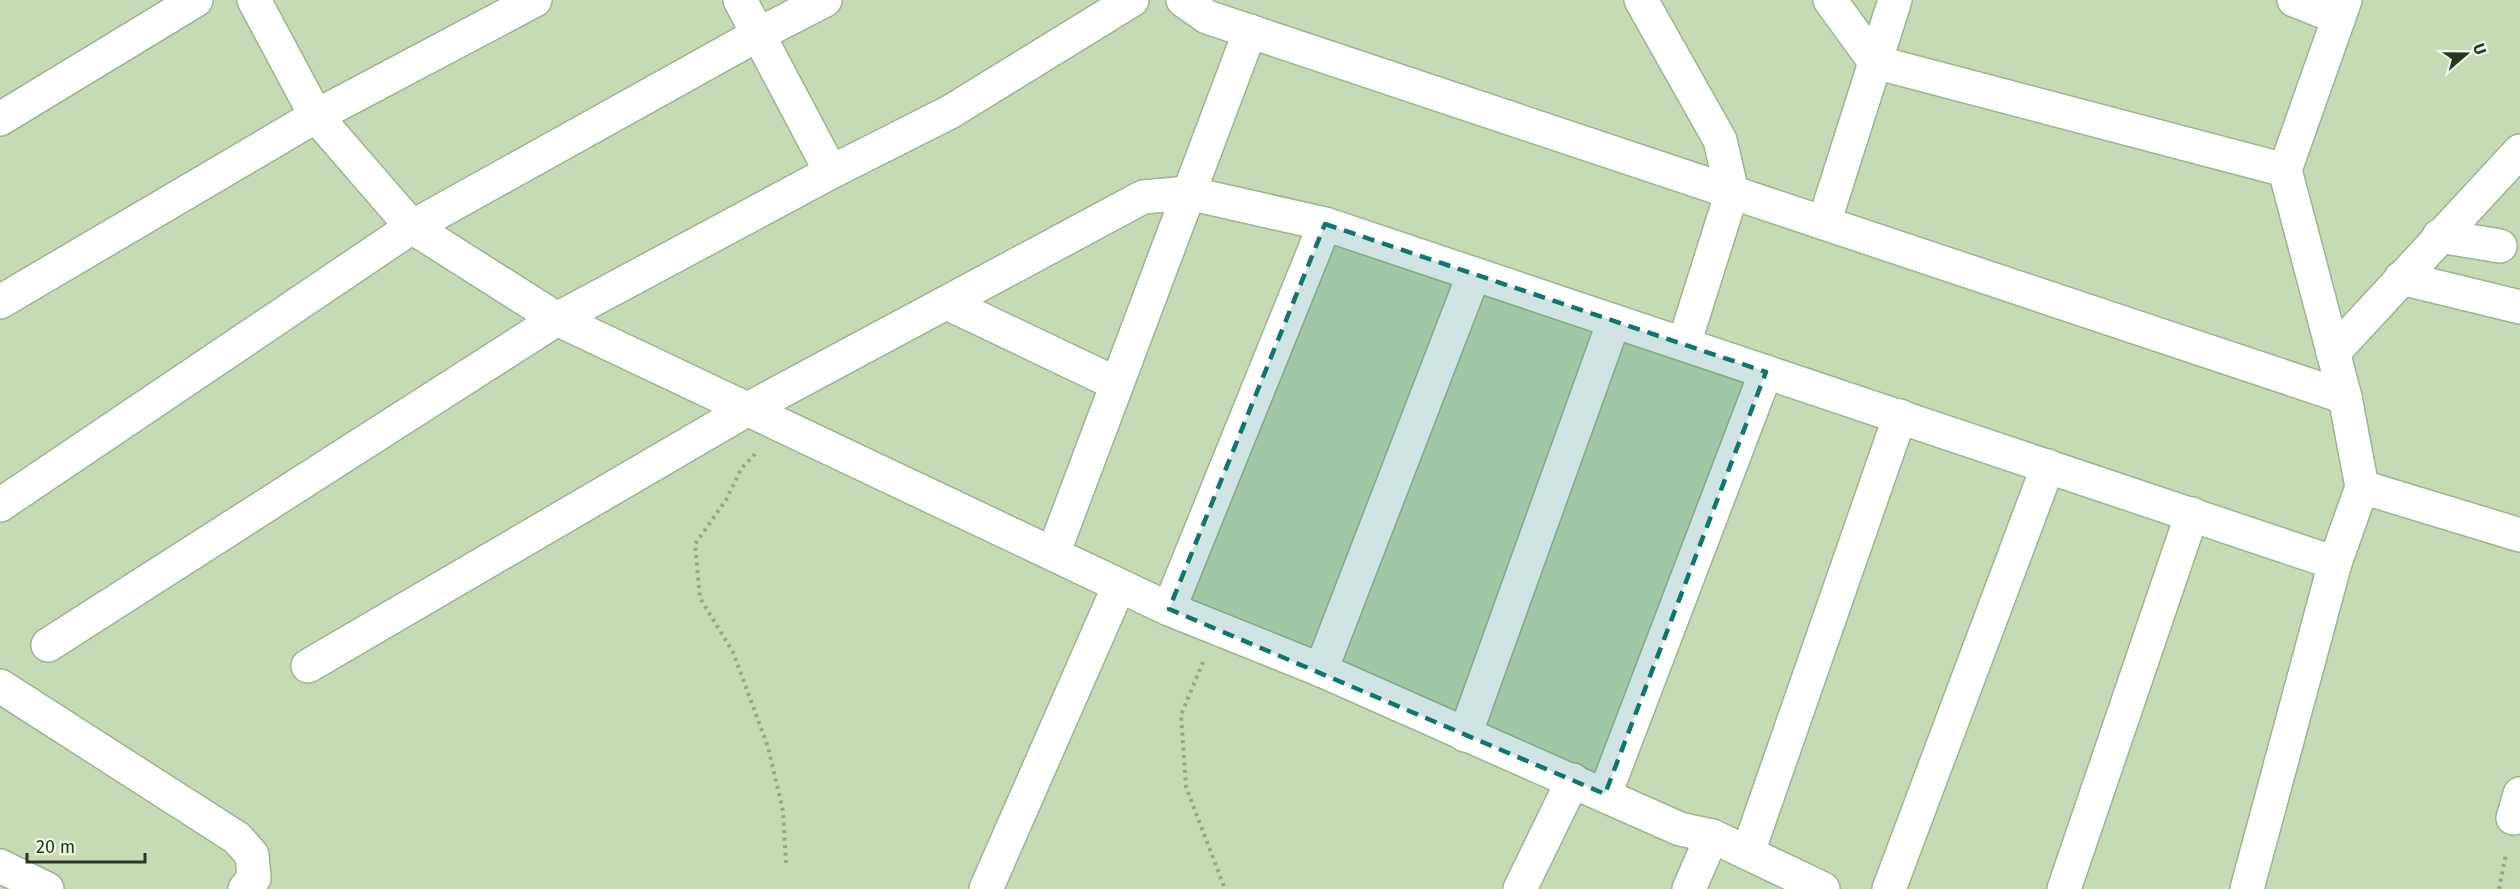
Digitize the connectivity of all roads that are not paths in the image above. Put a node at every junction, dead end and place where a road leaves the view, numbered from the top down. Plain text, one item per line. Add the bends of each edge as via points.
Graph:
1 (196, 0) edge
2 (254, 0) edge
3 (535, 0) edge
4 (740, 0) edge
5 (825, 0) edge
6 (1132, 0) edge
7 (1236, 0) edge
8 (1641, 0) edge
9 (1830, 0) edge
10 (1895, 0) edge
11 (2294, 0) edge
12 (1195, 8) edge
13 (2342, 9) edge
14 (1250, 31) junction
15 (759, 34) junction
16 (1875, 62) junction
17 (316, 116) junction
18 (0, 119) edge
19 (2520, 151) edge
20 (2285, 170) junction
21 (831, 172) junction
22 (1732, 192) junction
23 (1188, 193) junction
24 (1824, 223) junction
25 (1325, 224) junction
26 (412, 227) junction
27 (2439, 236) junction
28 (2500, 246) dead end
29 (1474, 274) junction
30 (2402, 278) junction
31 (0, 302) edge
32 (947, 303) junction
33 (2520, 308) edge
34 (557, 319) junction
35 (1614, 321) junction
36 (1684, 344) junction
37 (2333, 353) junction
38 (1766, 372) junction
39 (1117, 384) junction
40 (2345, 397) junction
41 (748, 410) junction
42 (1900, 416) junction
43 (2048, 466) junction
44 (2362, 487) junction
45 (0, 505) edge
46 (2192, 514) junction
47 (2520, 535) edge
48 (1053, 554) junction
49 (2336, 563) junction
50 (1119, 586) junction
51 (1169, 609) junction
52 (48, 645) dead end
53 (308, 666) dead end
54 (1321, 670) junction
55 (0, 687) edge
56 (1466, 735) junction
57 (1573, 780) junction
58 (1605, 794) junction
59 (1712, 837) junction
60 (1748, 852) junction
61 (0, 866) edge
62 (47, 889) edge
63 (244, 889) edge
64 (986, 889) edge
65 (1520, 889) edge
66 (1689, 889) edge
67 (1823, 889) edge
68 (1889, 889) edge
69 (2064, 889) edge
70 (2247, 889) edge

1 - 18 street
2 - 17 street
3 - 17 street
4 - 15 street
5 - 15 street
6 - 21 street via 950,112
7 - 12 street
8 - 22 street via 1720,140
9 - 16 street
10 - 16 street
11 - 13 street
12 - 14 street
13 - 20 street
14 - 22 street
14 - 23 street
15 - 21 street
15 - 26 street
16 - 20 street
16 - 24 street
17 - 26 street
17 - 31 street
19 - 27 street
20 - 37 street
21 - 34 street
22 - 24 street
22 - 36 street
23 - 25 street
23 - 32 street via 1143,197
23 - 39 street
24 - 40 street
25 - 29 street
25 - 51 street
26 - 34 street
26 - 45 street
27 - 28 street
27 - 30 street
29 - 35 street
29 - 54 street
30 - 33 street
30 - 37 street
32 - 39 street
32 - 41 street
34 - 41 street
34 - 52 street
35 - 36 street
35 - 56 street
36 - 38 street
37 - 40 street
38 - 42 street
38 - 58 street
39 - 48 street
40 - 44 street
41 - 48 street
41 - 53 street
42 - 43 street
42 - 60 street
43 - 46 street
43 - 68 street
44 - 47 street
44 - 49 street
46 - 49 street
46 - 69 street
48 - 50 street
49 - 70 street
50 - 51 street
50 - 64 street
51 - 54 street
54 - 56 street
55 - 63 street via 237,838 252,855 254,878
56 - 57 street
57 - 58 street
57 - 65 street
58 - 59 street via 1680,829
59 - 60 street
59 - 66 street
60 - 67 street
61 - 62 street

